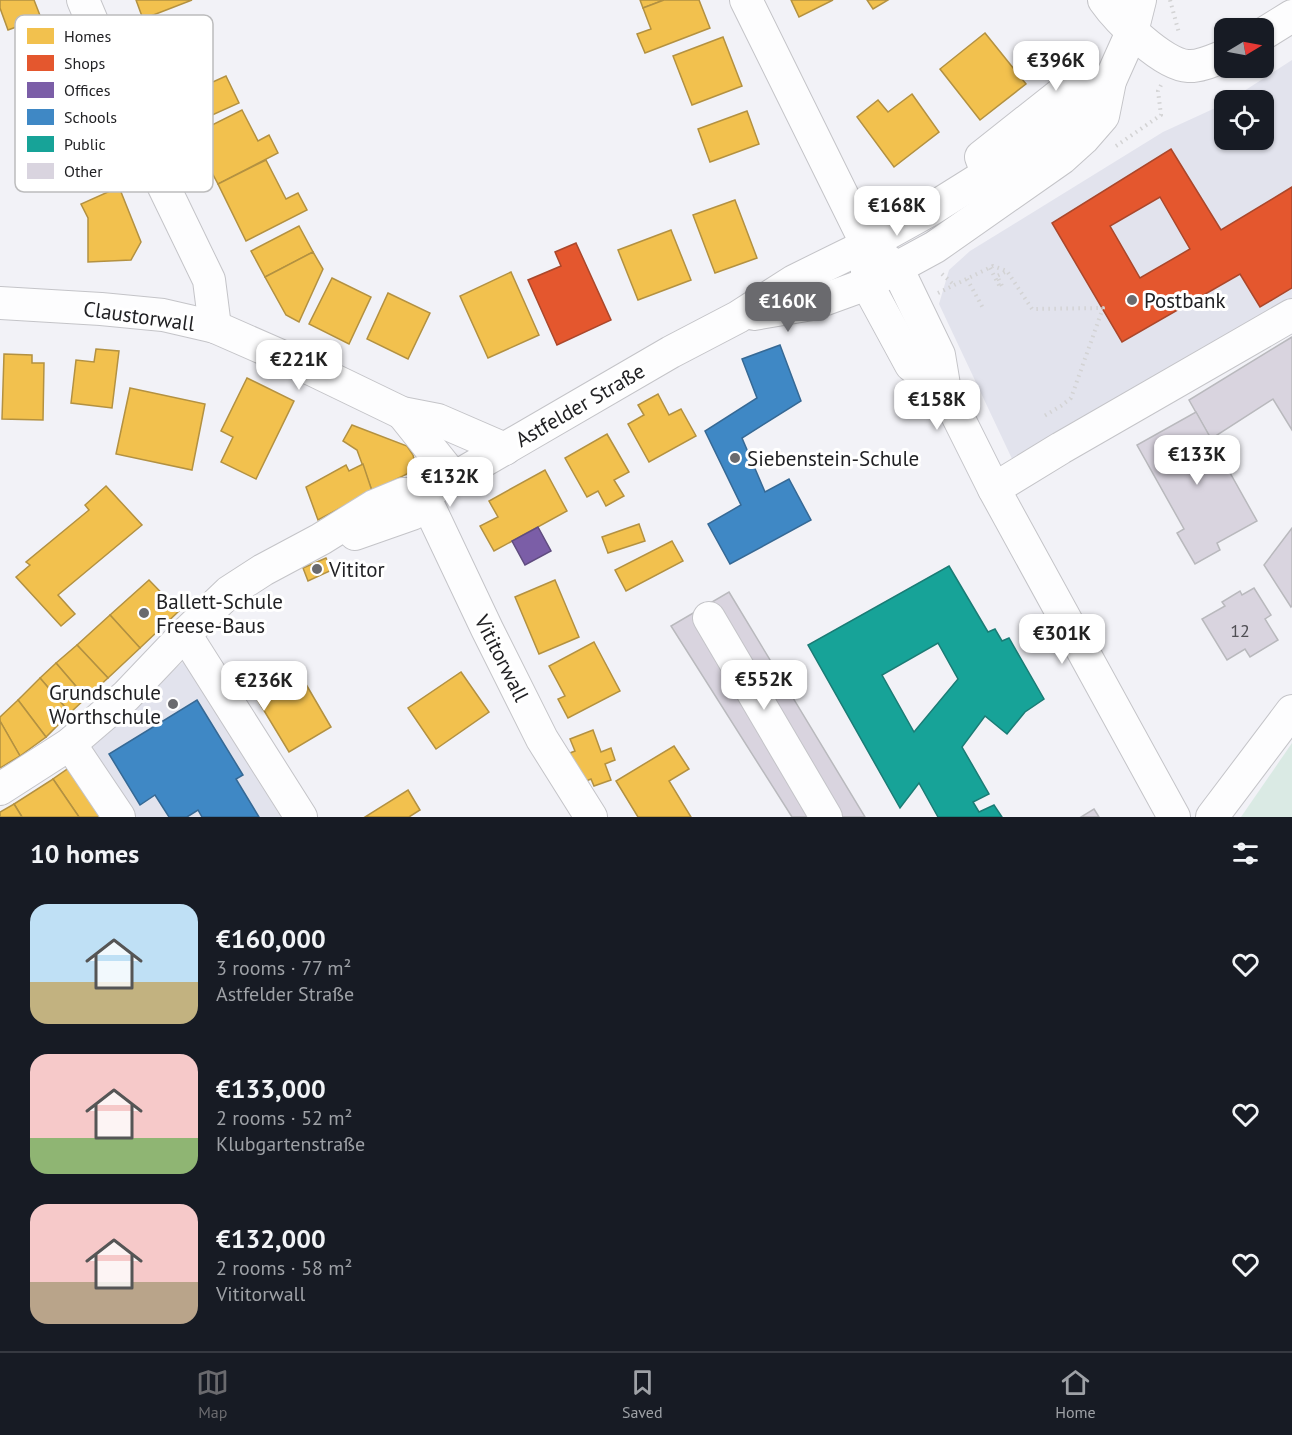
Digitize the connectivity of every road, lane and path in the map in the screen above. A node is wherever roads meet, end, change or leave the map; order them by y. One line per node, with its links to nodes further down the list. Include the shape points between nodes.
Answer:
1 (82, 0): 5 (street)
2 (746, 0): 12 (street)
3 (1104, 0): 8 (street)
4 (1140, 0): 8 (street, Astfelder Straße)
5 (88, 15)
6 (1292, 16): 7 (street)
7 (1274, 27)
8 (1132, 32): 9 (street, via 1170,61 1189,67); 10 (street, Astfelder Straße)
9 (1214, 59)
10 (1113, 73): 12 (street, Astfelder Straße, via 1078,80 984,166); 13 (street, Astfelder Straße, via 1103,116 1062,158 935,247)
11 (166, 192): 25 (street, via 209,280)
12 (867, 245): 13 (street); 18 (street); 24 (street, Astfelder Straße, via 795,281)
13 (897, 268): 18 (street, Astfelder Straße); 26 (street, via 939,355)
14 (990, 268): 15 (path); 15 (path, via 1000,287 997,276); 17 (path)
15 (1007, 271): 28 (path, via 1032,309 1103,308 1071,398)
16 (939, 272): 19 (path)
17 (967, 279): 19 (path); 22 (path)
18 (867, 284): 24 (street, Astfelder Straße, via 812,304); 26 (street, via 911,365)
19 (954, 285): 20 (path)
20 (935, 295)
21 (0, 303): 25 (street, Claustorwall, via 163,315)
22 (984, 310)
23 (1292, 315): 31 (street)
24 (738, 317): 29 (street, Astfelder Straße)
25 (215, 327): 27 (street, Claustorwall)
26 (945, 391): 31 (street)
27 (402, 413): 29 (street, Claustorwall, via 438,420); 30 (street, Claustorwall)
28 (1044, 416)
29 (505, 449): 30 (street, Astfelder Straße)
30 (454, 478): 32 (street, Astfelder Straße)
31 (994, 489): 42 (street)
32 (423, 494): 34 (street, via 412,514 402,519 344,537 321,539 263,570 229,592); 40 (street, Vititorwall, via 542,739)
33 (709, 618): 41 (street)
34 (186, 634): 36 (street, via 126,696); 39 (street)
35 (1292, 711): 43 (street)
36 (70, 744): 37 (street); 38 (street)
37 (0, 789)
38 (119, 817)
39 (301, 817)
40 (591, 817)
41 (826, 817)
42 (1174, 817)
43 (1212, 817)

